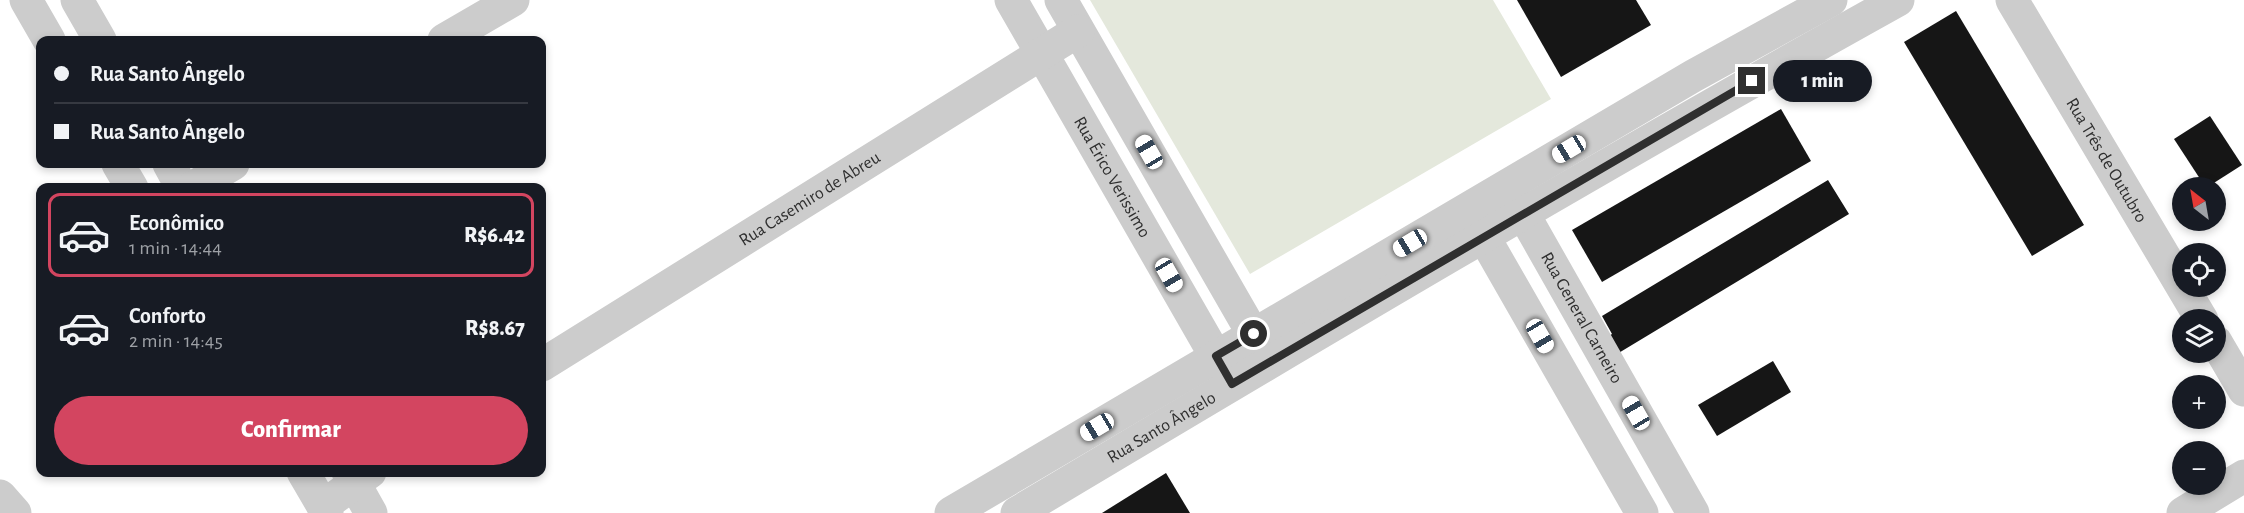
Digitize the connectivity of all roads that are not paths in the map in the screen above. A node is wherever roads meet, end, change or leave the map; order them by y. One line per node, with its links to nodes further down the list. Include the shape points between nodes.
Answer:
1 (26, 0): 10 (street)
2 (77, 0): 11 (street)
3 (513, 0): 12 (street)
4 (1011, 0): 13 (street, Rua Érico Verissimo)
5 (1061, 0): 9 (street)
6 (1831, 0): 14 (street)
7 (1898, 0): 15 (street, Rua Santo Ângelo)
8 (2012, 0): 26 (street, Rua Três de Outubro)
9 (1078, 30): 13 (street, Rua Casemiro de Abreu); 27 (street)
10 (47, 36)
11 (98, 36)
12 (451, 36)
13 (1041, 53): 28 (street, Rua Érico Verissimo); 30 (street, Rua Casemiro de Abreu)
14 (1693, 76): 15 (street); 22 (street)
15 (1710, 104): 24 (street, Rua Santo Ângelo)
16 (120, 168): 19 (street)
17 (171, 168): 20 (street)
18 (226, 168): 21 (street)
19 (129, 183)
20 (179, 183)
21 (201, 183)
22 (1507, 185): 23 (street); 24 (street, Rua General Carneiro)
23 (1468, 208): 25 (street); 27 (street)
24 (1523, 214): 25 (street, Rua Santo Ângelo); 43 (street, Rua General Carneiro)
25 (1483, 237): 27 (street, Rua Santo Ângelo); 42 (street)
26 (2195, 309)
27 (1262, 348): 28 (street, Rua Santo Ângelo); 31 (street, Rua Santo Ângelo)
28 (1216, 356): 31 (street, Rua Érico Verissimo); 37 (street, Rua Santo Ângelo)
29 (2226, 359): 32 (street)
30 (546, 362)
31 (1232, 384): 41 (street, Rua Santo Ângelo)
32 (2244, 390)
33 (2244, 476): 44 (street)
34 (306, 477): 38 (street)
35 (356, 477): 38 (street)
36 (357, 477): 39 (street)
37 (998, 486): 40 (street, Rua Santo Ângelo); 41 (street)
38 (325, 509)
39 (371, 513)
40 (951, 513)
41 (1016, 513)
42 (1642, 513)
43 (1693, 513)
44 (2183, 513)

